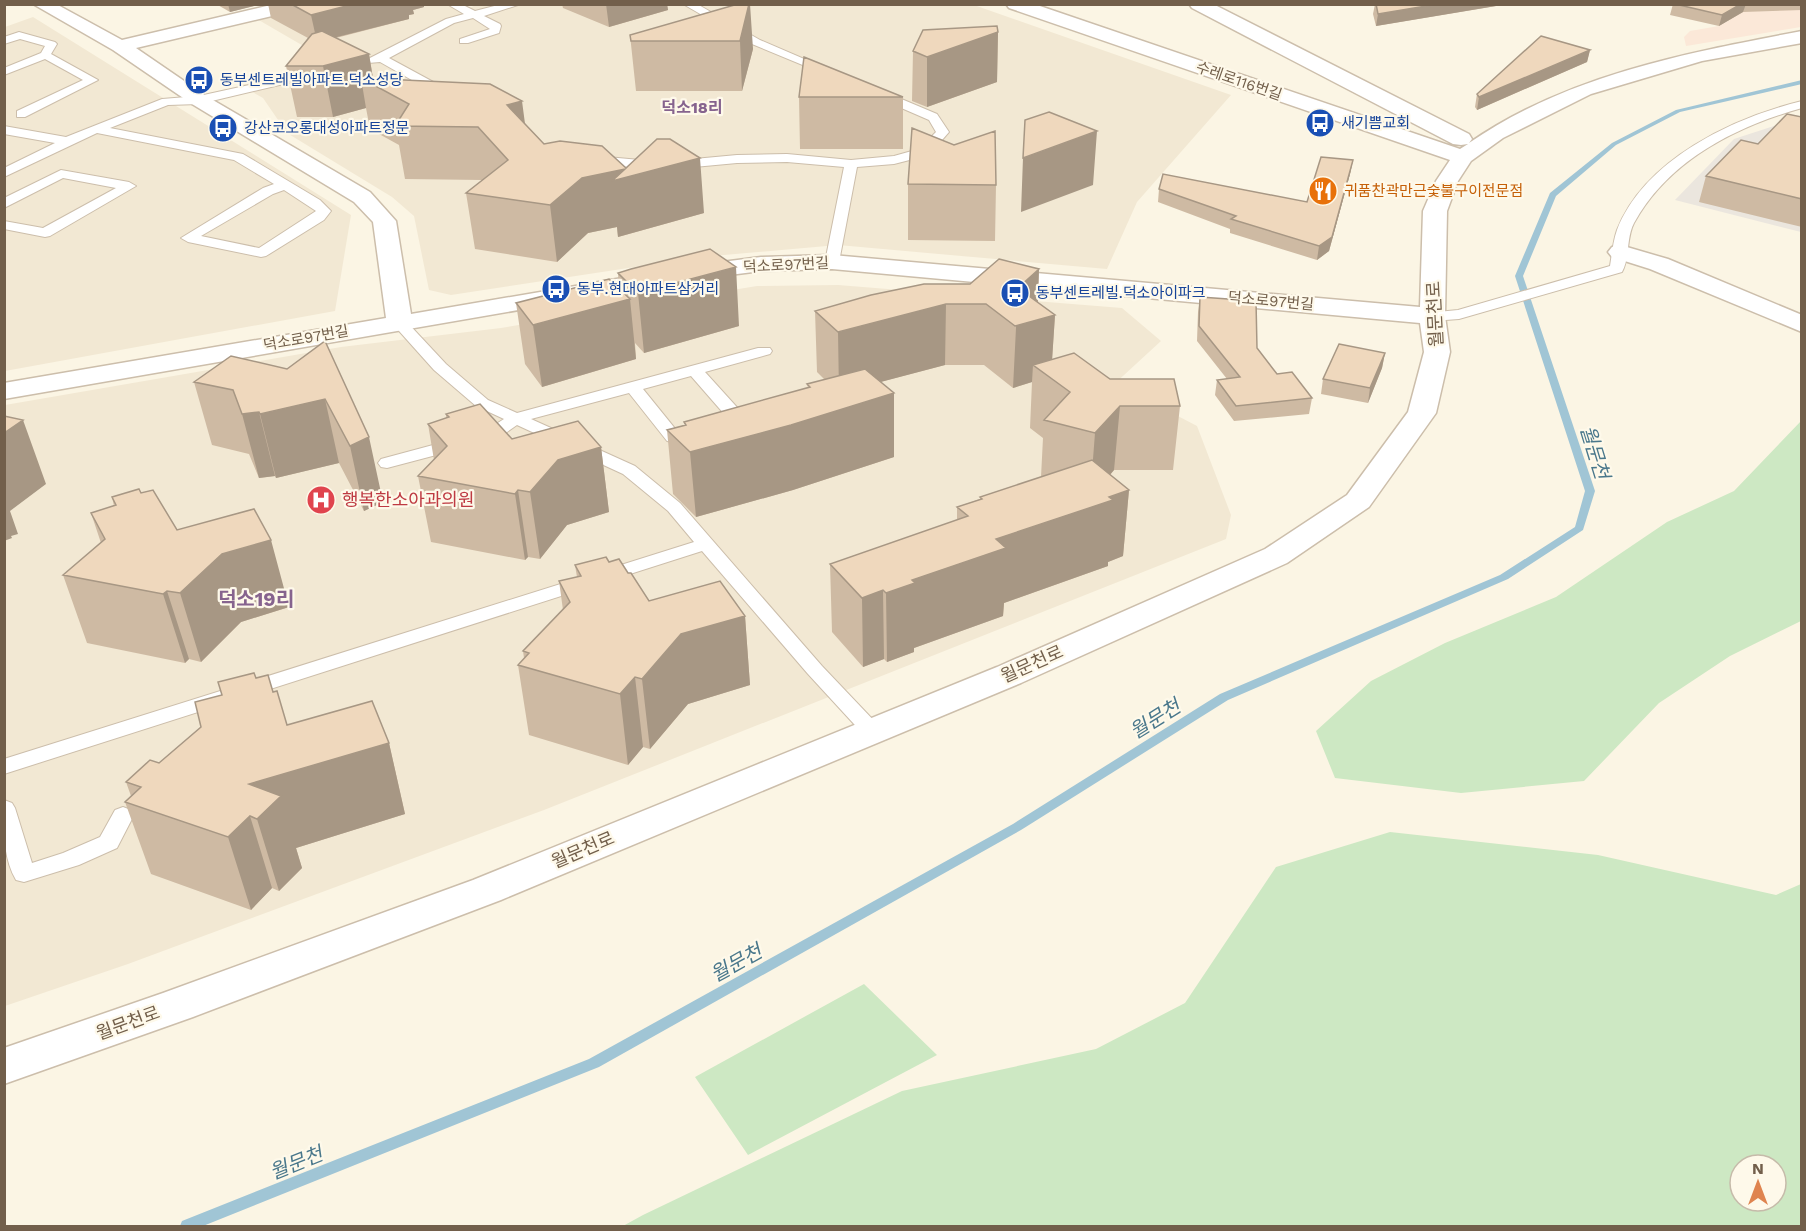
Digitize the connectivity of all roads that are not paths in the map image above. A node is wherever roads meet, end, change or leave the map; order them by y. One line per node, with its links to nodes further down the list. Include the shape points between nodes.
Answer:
1 (42, 4): 12 (street)
2 (300, 4): 12 (street)
3 (452, 4): 8 (lane)
4 (516, 4): 8 (lane)
5 (688, 4): 18 (lane, via 756,42)
6 (1015, 4): 29 (street, 수레로116번길)
7 (1198, 4): 29 (street)
8 (474, 15): 11 (lane, via 496,26 495,31); 14 (lane, via 440,26)
9 (1802, 38): 29 (street, 월문천로, via 1699,56 1594,87 1536,112)
10 (4, 41): 13 (lane, via 19,35 51,44)
11 (464, 41)
12 (120, 46): 21 (street)
13 (45, 55): 17 (lane); 24 (lane, via 92,80)
14 (381, 58): 15 (lane); 20 (lane)
15 (359, 64)
16 (326, 71): 21 (lane)
17 (4, 72)
18 (834, 74)
19 (863, 87): 31 (lane, via 933,117 943,132 924,152 894,160)
20 (454, 99)
21 (200, 100): 26 (lane, via 166,102); 39 (street, via 362,197 384,221)
22 (1802, 104): 36 (lane, via 1755,118 1720,134 1669,172 1627,224)
23 (4, 111): 24 (lane)
24 (21, 114): 25 (lane)
25 (4, 122)
26 (95, 129): 28 (lane); 33 (lane, via 238,157)
27 (4, 130): 28 (lane)
28 (67, 141): 32 (lane)
29 (1470, 152): 38 (street, 월문천로, via 1447,181 1435,210)
30 (586, 159): 31 (lane, via 662,166 787,158)
31 (851, 164): 37 (lane)
32 (4, 173)
33 (285, 185): 33 (lane, via 324,211 261,253 188,238)
34 (4, 204): 35 (lane, via 61,174 129,186 45,233)
35 (4, 225)
36 (1618, 261): 38 (lane); 40 (street, via 1659,264)
37 (832, 262): 38 (street, 덕소로97번길); 39 (street, 덕소로97번길, via 761,264 698,272)
38 (1446, 315): 48 (street, 월문천로, via 1422,413 1358,501 1276,556)
39 (399, 322): 44 (street, 덕소로97번길); 45 (lane, via 440,367 482,403)
40 (1802, 324)
41 (764, 351): 42 (lane)
42 (694, 370): 43 (lane); 43 (lane, via 744,417 673,437)
43 (633, 387): 45 (lane)
44 (4, 392)
45 (517, 418): 46 (lane, via 491,435); 47 (lane, via 629,470 674,507)
46 (387, 463)
47 (705, 544): 48 (lane); 49 (lane)
48 (872, 732): 52 (street, 월문천로, via 487,890)
49 (4, 767)
50 (4, 808): 51 (lane, via 24,874 109,842)
51 (123, 815)
52 (4, 1066)

